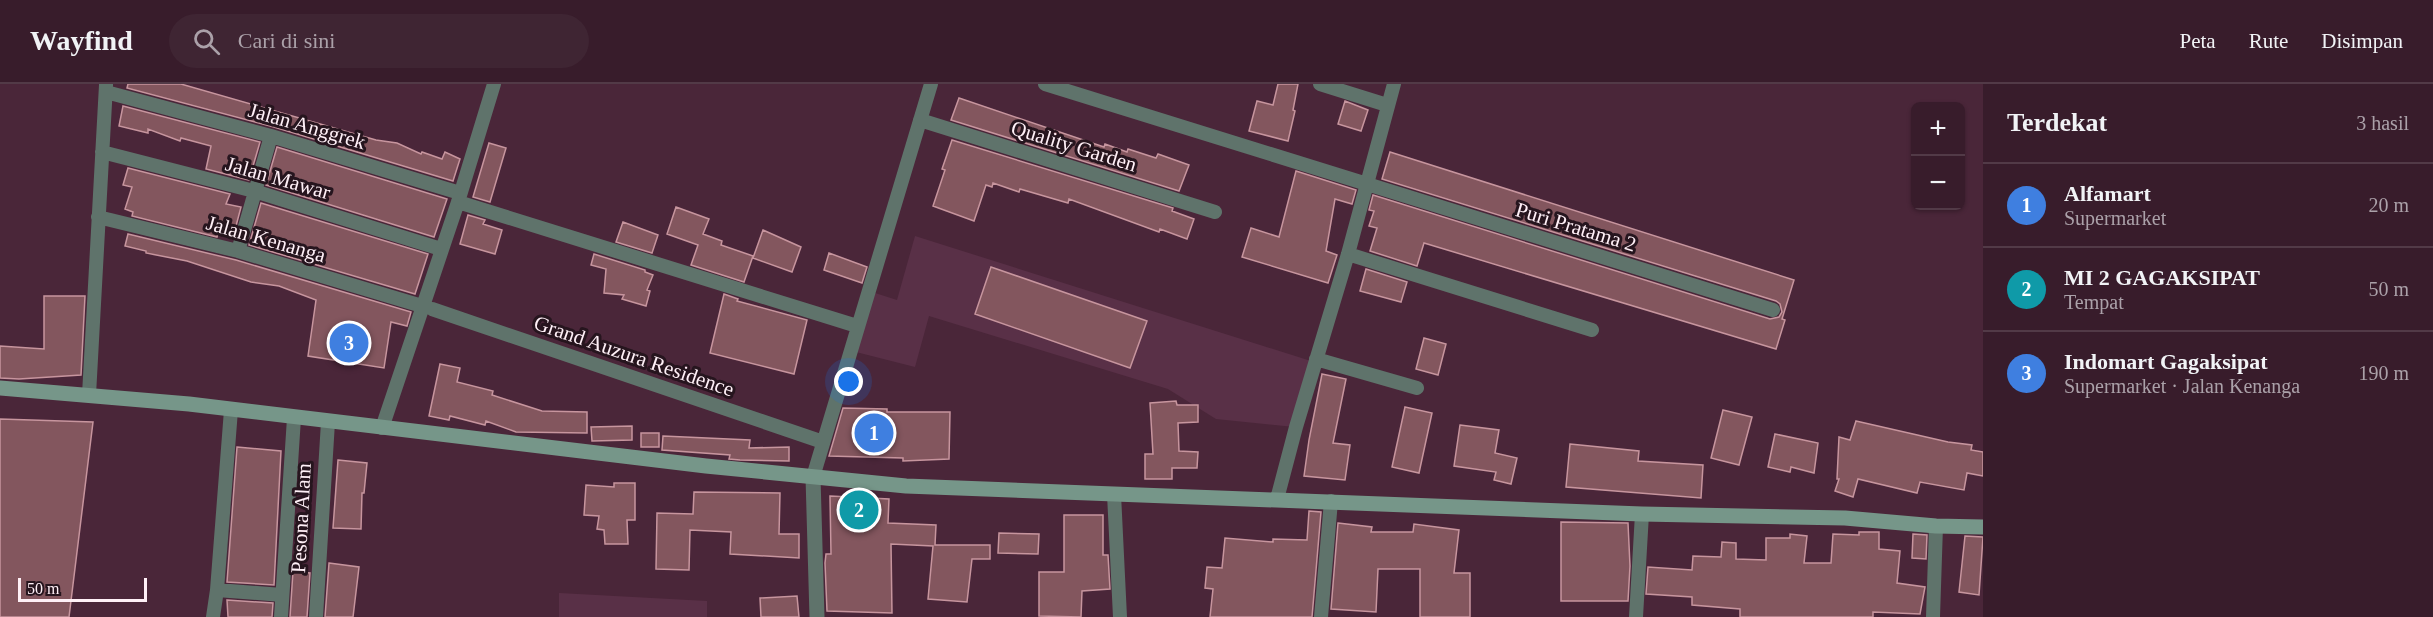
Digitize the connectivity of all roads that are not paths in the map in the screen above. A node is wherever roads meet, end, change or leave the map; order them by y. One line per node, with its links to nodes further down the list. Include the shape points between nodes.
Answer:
1 (494, 84): 13 (street)
2 (931, 84): 8 (street)
3 (1045, 84): 11 (street, Puri Pratama 2)
4 (1320, 84): 7 (street)
5 (1394, 84): 7 (street)
6 (106, 88): 9 (street, Jalan Anggrek); 10 (street)
7 (1387, 105): 11 (street)
8 (920, 120): 14 (street, Quality Garden); 21 (street)
9 (272, 136): 12 (street); 13 (street, Jalan Anggrek)
10 (102, 152): 12 (street, Jalan Mawar); 15 (street)
11 (1366, 183): 18 (street); 20 (street, Puri Pratama 2)
12 (254, 191): 16 (street, Jalan Mawar); 17 (street)
13 (459, 197): 16 (street); 21 (street, Jalan Anggrek)
14 (1215, 212)
15 (98, 217): 17 (street, Jalan Kenanga); 26 (street)
16 (441, 249): 19 (street)
17 (238, 251): 19 (street, Jalan Kenanga)
18 (1348, 254): 22 (street); 23 (street)
19 (427, 307): 30 (street); 31 (street, Grand Auzura Residence)
20 (1773, 310)
21 (857, 326): 31 (street)
22 (1592, 330)
23 (1316, 359): 25 (street); 34 (street)
24 (0, 388): 26 (main road)
25 (1417, 388)
26 (89, 395): 27 (main road)
27 (231, 410): 28 (main road); 39 (street)
28 (294, 418): 29 (main road); 40 (street)
29 (328, 422): 30 (main road); 43 (street, Pesona Alam)
30 (382, 428): 32 (main road)
31 (823, 442): 32 (street)
32 (813, 477): 33 (main road, via 906,486); 44 (street)
33 (1114, 494): 34 (main road); 45 (street)
34 (1277, 499): 35 (main road)
35 (1331, 501): 36 (main road); 46 (street)
36 (1642, 514): 37 (main road, via 1845,518); 47 (street)
37 (1936, 526): 38 (main road); 48 (street)
38 (1983, 527)
39 (217, 590): 40 (street); 41 (street)
40 (282, 595): 42 (street)
41 (213, 617)
42 (281, 617)
43 (316, 617)
44 (817, 617)
45 (1120, 617)
46 (1321, 617)
47 (1636, 617)
48 (1933, 617)

